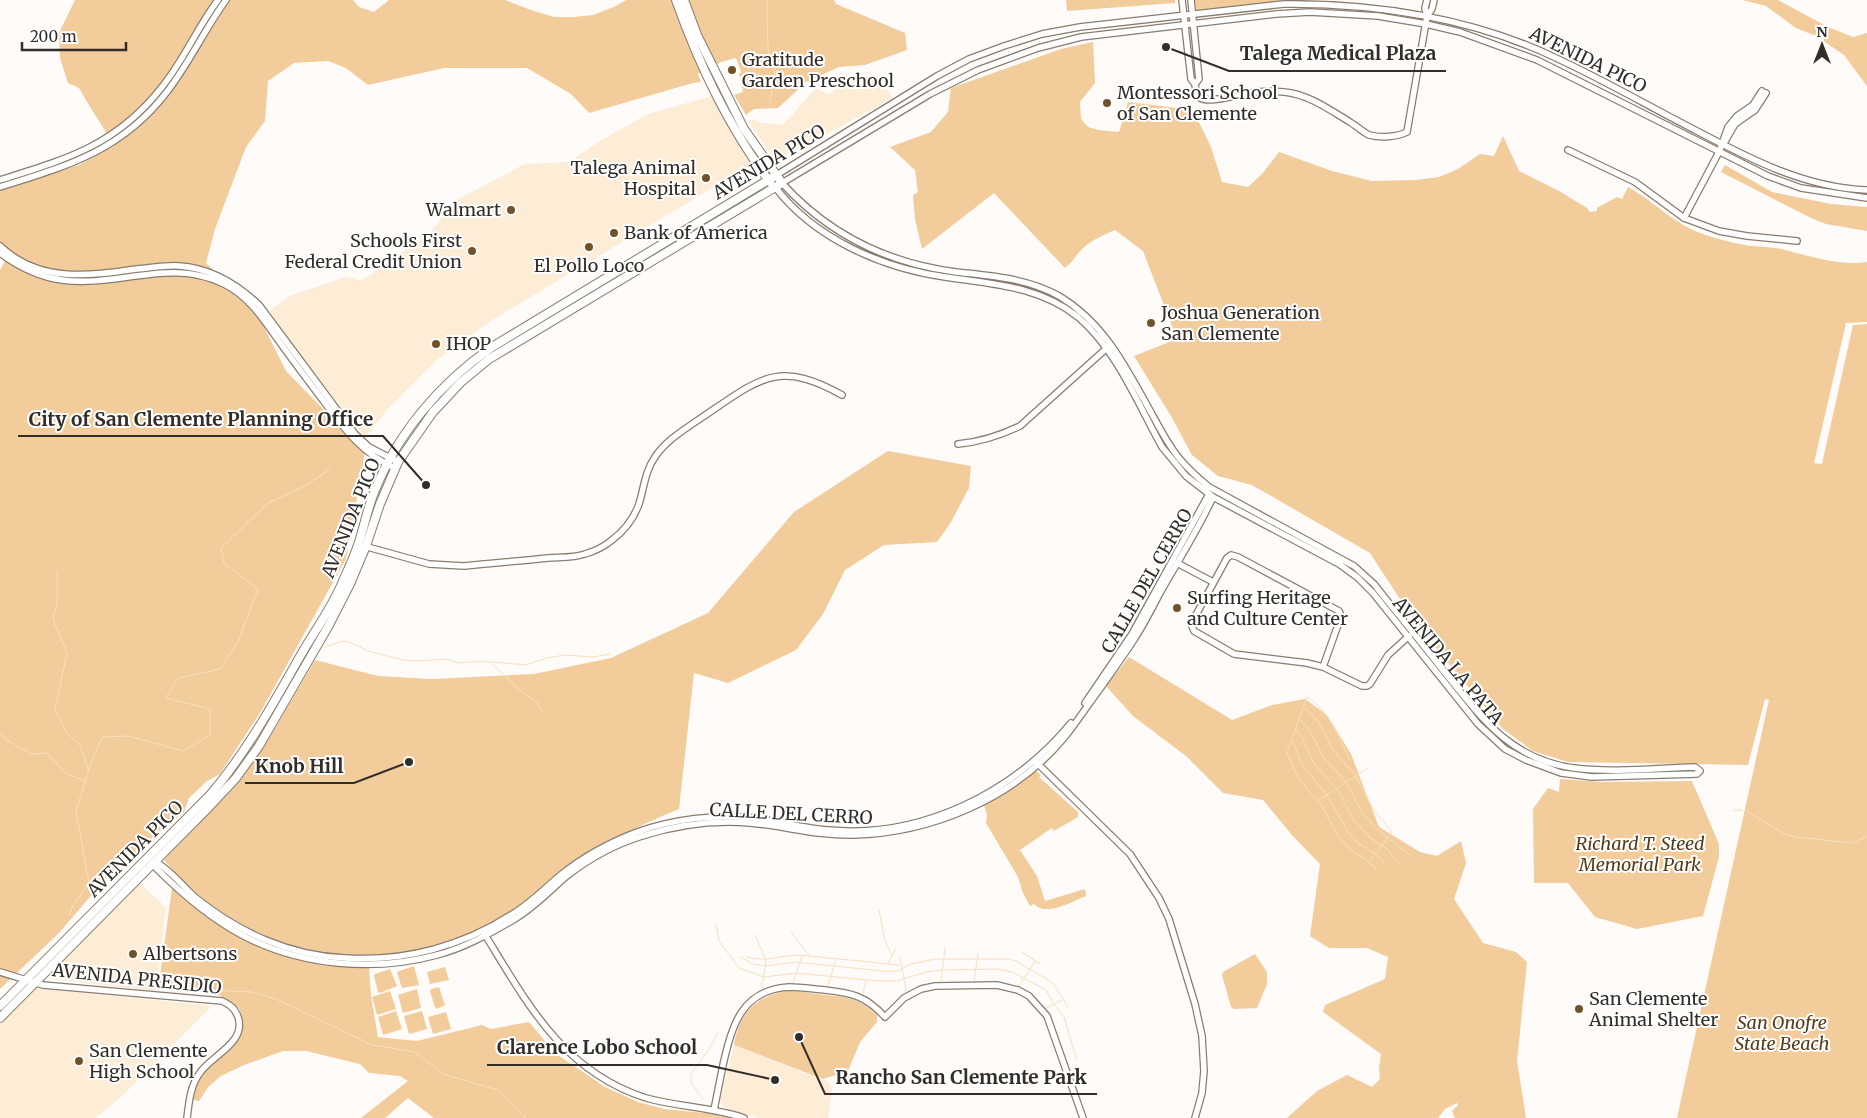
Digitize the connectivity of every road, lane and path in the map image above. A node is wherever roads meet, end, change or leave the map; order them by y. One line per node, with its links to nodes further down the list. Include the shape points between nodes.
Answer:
1 (218, 0): 23 (main road, via 163,87 124,126 57,163)
2 (226, 0): 25 (main road, via 166,93 128,132 85,158)
3 (676, 0): 16 (highway, AVENIDA LA PATA)
4 (684, 0): 18 (highway, AVENIDA LA PATA)
5 (1182, 0): 10 (main road)
6 (1191, 0): 9 (main road)
7 (1427, 0): 11 (main road)
8 (1434, 0): 11 (main road)
9 (1193, 15): 10 (main road, AVENIDA PICO); 11 (main road, AVENIDA PICO, via 1284,4 1313,4 1392,9); 12 (main road)
10 (1184, 16): 13 (main road); 22 (main road, AVENIDA PICO, via 1042,34 969,59)
11 (1427, 16): 14 (main road); 19 (main road, AVENIDA PICO, via 1514,40 1555,57)
12 (1193, 23): 13 (main road, AVENIDA PICO); 14 (main road, AVENIDA PICO, via 1310,12 1378,16); 15 (main road, via 1199,79)
13 (1185, 24): 15 (main road, via 1191,80); 24 (main road, AVENIDA PICO, via 1081,37 1038,48 978,70 930,94)
14 (1426, 24): 15 (main road, via 1407,132 1401,135 1369,135 1321,105 1291,93 1255,92 1204,99 1197,95); 21 (main road, AVENIDA PICO, via 1460,32 1537,60)
15 (1195, 84)
16 (713, 86): 18 (highway, via 718,86 722,94); 22 (highway, AVENIDA LA PATA, via 744,142)
17 (1764, 92): 19 (main road, via 1760,104 1734,122)
18 (726, 94): 22 (highway, AVENIDA LA PATA)
19 (1722, 145): 21 (main road); 26 (main road, AVENIDA PICO, via 1788,174)
20 (1568, 150): 28 (main road, via 1635,182)
21 (1719, 152): 27 (main road, AVENIDA PICO, via 1801,188); 28 (main road)
22 (772, 178): 24 (highway, AVENIDA LA PATA); 35 (highway, AVENIDA PICO, via 475,359 422,411)
23 (0, 180)
24 (778, 185): 32 (main road, AVENIDA LA PATA, via 797,212 844,245 914,272 1014,286 1039,294 1076,316); 36 (highway, AVENIDA PICO, via 489,359 433,412)
25 (0, 186)
26 (1867, 190)
27 (1867, 198)
28 (1684, 218): 29 (main road, via 1719,231)
29 (1797, 241)
30 (0, 246): 35 (main road, via 36,268 58,274 92,275 179,266 207,271 230,281 259,305 355,434)
31 (0, 254): 35 (main road, via 26,269 63,280 166,272 195,273 227,286 259,313 344,429 371,454)
32 (1109, 346): 34 (main road, via 1020,426 979,442); 37 (main road, AVENIDA LA PATA, via 1179,458); 38 (main road, AVENIDA LA PATA, via 1162,447 1186,476)
33 (842, 395): 39 (main road, via 807,378 793,376 753,383 662,448 646,476 639,505 628,525 612,540 585,554 446,566)
34 (958, 444)
35 (388, 462): 36 (main road); 39 (highway, AVENIDA PICO, via 373,497)
36 (397, 465): 39 (highway, AVENIDA PICO)
37 (1209, 487): 38 (main road); 42 (main road, AVENIDA LA PATA, via 1354,566 1374,584)
38 (1211, 496): 40 (main road, CALLE DEL CERRO); 43 (main road, AVENIDA LA PATA, via 1339,564 1373,593); 45 (main road, CALLE DEL CERRO, via 1132,634 1079,712)
39 (362, 545): 46 (highway, AVENIDA PICO, via 250,743 210,795)
40 (1177, 563): 41 (main road); 45 (main road, CALLE DEL CERRO, via 1136,637 1062,740)
41 (1213, 582): 44 (main road, via 1191,622 1194,631 1238,655); 44 (main road, via 1231,555 1339,611 1341,616)
42 (1413, 633): 43 (main road); 43 (main road, AVENIDA LA PATA, via 1484,720 1503,739 1526,753 1572,768 1695,767 1699,768 1699,773 1592,776 1561,773 1526,760 1506,749 1478,724)
43 (1408, 637): 44 (main road, via 1388,655 1367,686)
44 (1323, 667)
45 (1036, 762): 49 (main road, CALLE DEL CERRO, via 991,792 942,814 902,826 849,833 708,822 658,831 615,847 583,865 531,908); 59 (main road, via 1130,854 1169,919 1202,1036 1204,1071)
46 (152, 858): 47 (highway, AVENIDA PICO); 48 (highway, AVENIDA PICO); 49 (main road, CALLE DEL CERRO, via 156,868 188,899 224,924 258,943 297,956 344,963 411,961 439,955)
47 (92, 914): 48 (highway); 51 (highway, AVENIDA PICO)
48 (96, 923): 52 (highway, AVENIDA PICO)
49 (484, 934): 55 (main road, via 549,1032 570,1055 612,1084 630,1092 663,1102)
50 (0, 972): 51 (main road, AVENIDA PRESIDIO)
51 (26, 981): 52 (main road, AVENIDA PRESIDIO); 53 (highway, AVENIDA PICO)
52 (35, 983): 54 (highway, AVENIDA PICO); 56 (main road, AVENIDA PRESIDIO, via 222,1001 231,1005 239,1020 239,1029 231,1044 197,1076)
53 (0, 1006)
54 (0, 1018)
55 (714, 1110): 57 (main road); 58 (main road, via 732,1028 747,1005 763,994 781,988 847,993 863,998 885,1018 904,998 934,986 997,985 1029,996 1047,1016)
56 (186, 1118)
57 (744, 1118)
58 (1083, 1118)
59 (1195, 1118)

